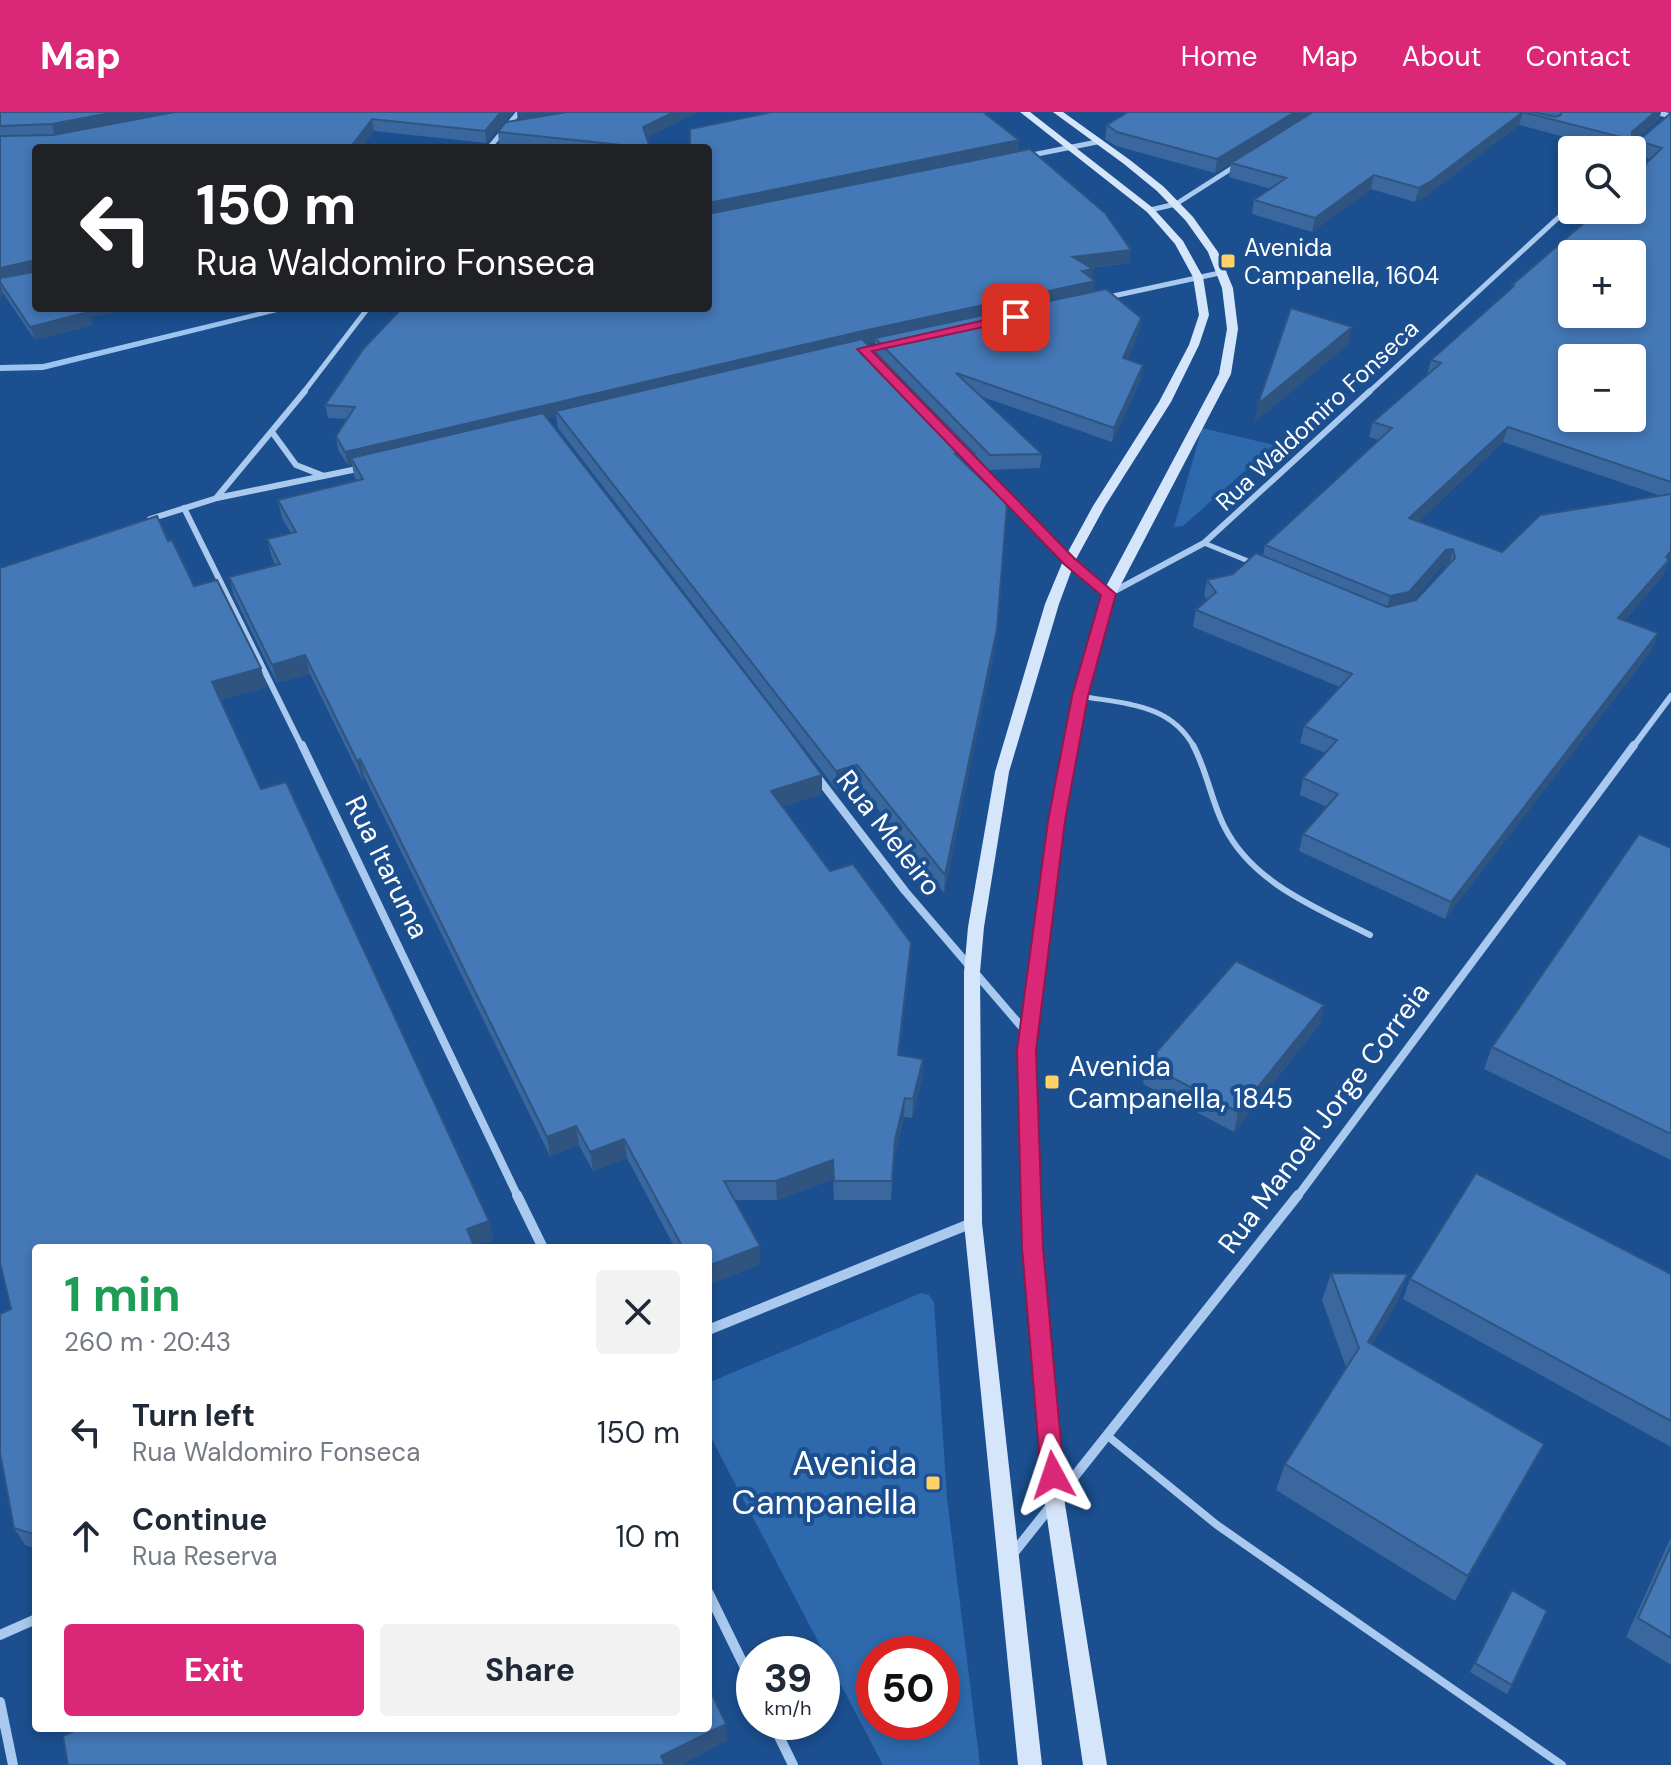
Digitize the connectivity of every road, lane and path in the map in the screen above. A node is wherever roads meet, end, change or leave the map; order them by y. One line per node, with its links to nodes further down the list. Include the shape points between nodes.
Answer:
1 (519, 112): 8 (street)
2 (1024, 112): 11 (main road)
3 (1057, 112): 9 (main road)
4 (1655, 112): 5 (street)
5 (1670, 116): 6 (street)
6 (1660, 124)
7 (521, 126): 8 (street)
8 (506, 129): 10 (street)
9 (1097, 142): 11 (street); 14 (main road)
10 (493, 144)
11 (1070, 148): 12 (street); 15 (main road)
12 (1025, 157)
13 (1242, 162): 14 (street)
14 (1176, 204): 15 (street); 17 (main road, via 1206,238)
15 (1150, 210): 18 (main road, via 1179,243)
16 (1558, 218): 28 (street, Rua Waldomiro Fonseca)
17 (1224, 271): 18 (street); 31 (main road, via 1234,318 1225,374)
18 (1198, 277): 19 (street); 29 (main road, via 1204,315 1194,345)
19 (1092, 300)
20 (365, 312): 21 (street)
21 (272, 432): 24 (street, via 296,465); 25 (street)
22 (961, 450): 29 (street)
23 (369, 466): 24 (street)
24 (324, 477): 25 (street)
25 (217, 498): 26 (street)
26 (184, 508): 27 (street); 39 (street, Rua Itaruma)
27 (141, 522)
28 (1204, 543): 30 (lane); 31 (street, Rua Waldomiro Fonseca)
29 (1069, 561): 31 (street); 36 (main road, via 1002,772)
30 (1261, 566)
31 (1109, 594): 32 (main road)
32 (1080, 696): 35 (lane, via 1165,714 1190,736 1231,839 1271,882); 37 (main road)
33 (1671, 696): 41 (street, Rua Manoel Jorge Correia, via 1320,1167)
34 (810, 767): 36 (street, Rua Meleiro)
35 (1370, 935)
36 (972, 972): 37 (street, Rua Meleiro); 38 (main road)
37 (1028, 1035): 42 (main road, via 1032,1248)
38 (973, 1223): 40 (street); 43 (main road)
39 (541, 1244)
40 (712, 1328)
41 (1109, 1437): 42 (street, Rua Manoel Jorge Correia); 54 (lane, via 1217,1525)
42 (1055, 1504): 43 (street, Rua Manoel Jorge Correia); 53 (main road)
43 (1006, 1562): 52 (main road)
44 (712, 1600): 47 (street)
45 (32, 1621): 46 (street)
46 (0, 1635)
47 (736, 1649)
48 (0, 1702): 50 (street)
49 (781, 1740): 51 (street)
50 (13, 1765)
51 (793, 1765)
52 (1030, 1765)
53 (1095, 1765)
54 (1562, 1765)

